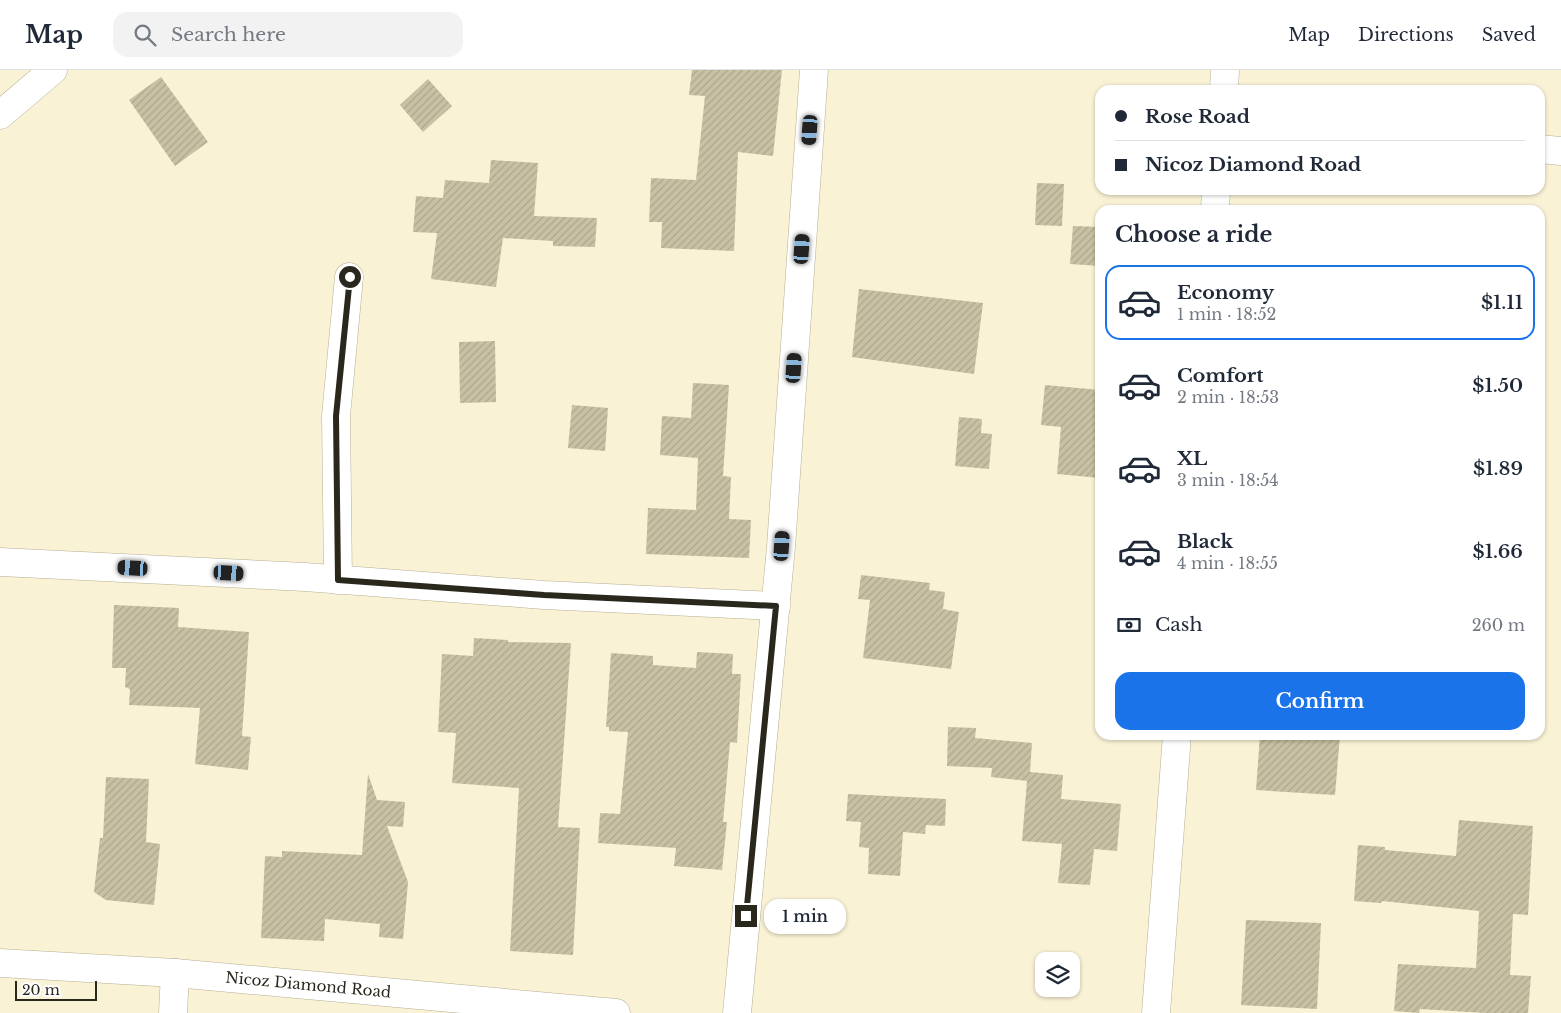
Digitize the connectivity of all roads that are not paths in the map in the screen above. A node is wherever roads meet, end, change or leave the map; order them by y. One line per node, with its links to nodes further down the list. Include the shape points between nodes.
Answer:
1 (53, 70): 5 (street)
2 (814, 70): 11 (street)
3 (1225, 70): 4 (street)
4 (1224, 85)
5 (0, 115)
6 (1545, 149): 7 (street)
7 (1561, 151)
8 (350, 277): 10 (street, via 336,416)
9 (0, 562): 10 (street)
10 (338, 580): 11 (street, via 544,595)
11 (776, 606): 17 (street)
12 (1177, 740): 18 (street)
13 (0, 964): 14 (street, Nicoz Diamond Road)
14 (175, 973): 15 (street); 16 (street, Nicoz Diamond Road)
15 (172, 1013)
16 (616, 1013)
17 (737, 1013)
18 (1156, 1013)

